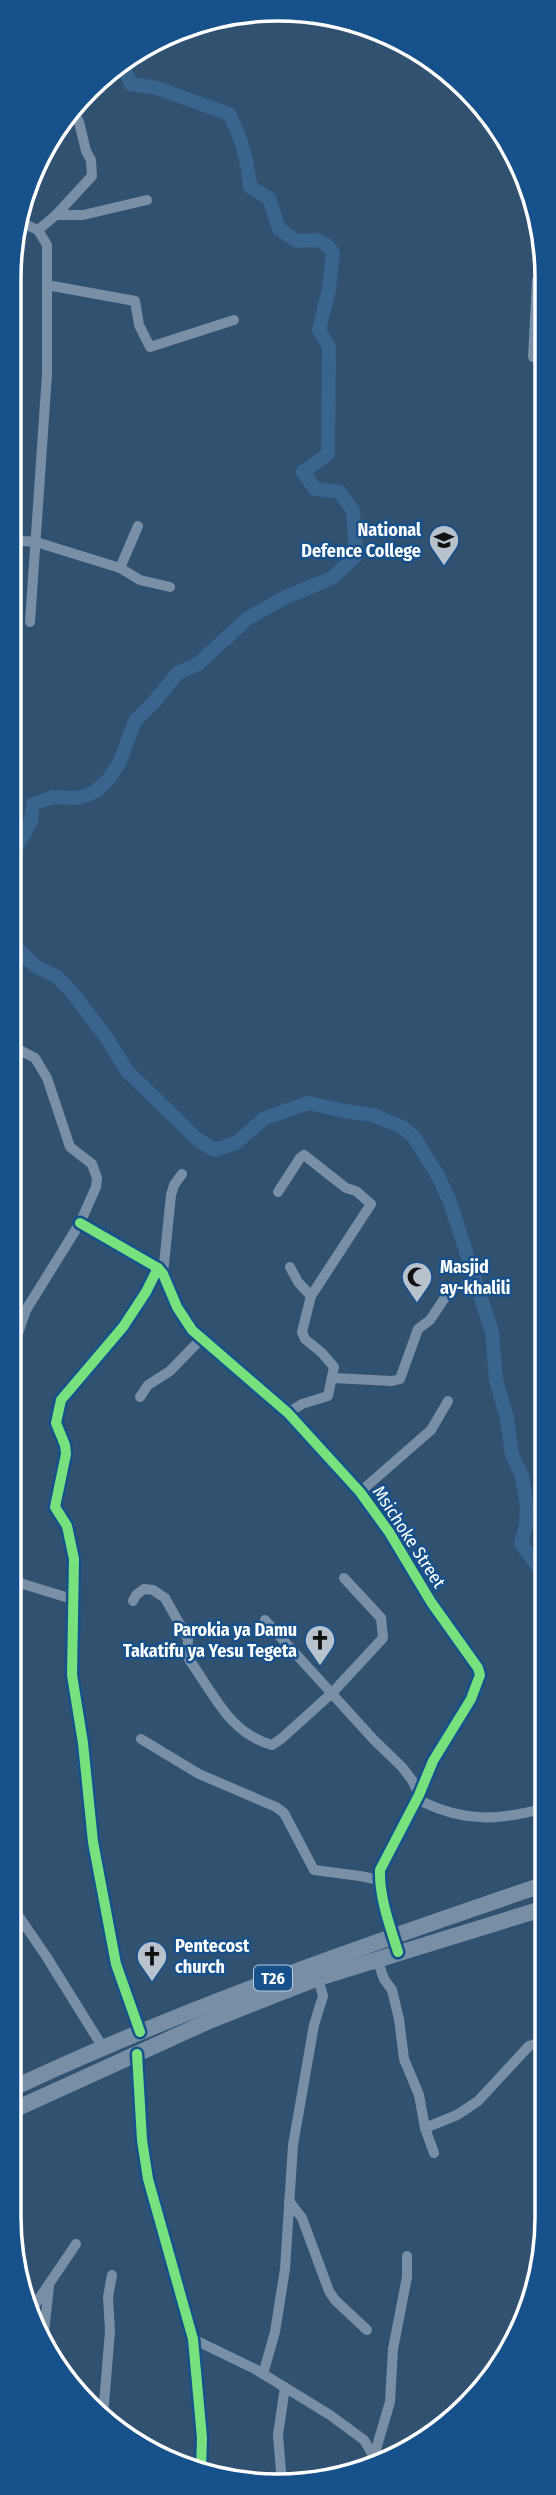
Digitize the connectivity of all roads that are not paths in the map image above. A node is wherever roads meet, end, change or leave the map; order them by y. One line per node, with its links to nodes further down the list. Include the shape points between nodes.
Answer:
1 (77, 118): 3 (street, via 92,176)
2 (147, 200): 3 (street, via 83,215)
3 (56, 215): 5 (street)
4 (27, 225): 5 (street)
5 (38, 230): 6 (street, via 47,244)
6 (47, 285): 8 (street, via 135,301 150,347); 12 (street, via 47,374)
7 (535, 319): 9 (street)
8 (234, 320)
9 (533, 357)
10 (138, 527): 13 (street)
11 (21, 541): 12 (street)
12 (36, 542): 13 (street); 15 (street)
13 (120, 568): 14 (street, via 140,580)
14 (170, 587)
15 (30, 622)
16 (21, 1051): 19 (street, via 35,1058 47,1078 70,1147 96,1170 96,1187)
17 (182, 1174): 21 (street, via 171,1195)
18 (278, 1192): 22 (street, via 304,1155 371,1205)
19 (80, 1223): 21 (street); 24 (street)
20 (290, 1267): 22 (street)
21 (161, 1271): 25 (street, Msichoke Street, via 185,1322); 33 (street, via 57,1410 56,1423 66,1454 55,1507 71,1540)
22 (311, 1296): 26 (street, via 302,1332 309,1345 330,1361)
23 (444, 1299): 26 (street, via 418,1329 400,1379)
24 (21, 1325)
25 (202, 1338): 27 (street); 29 (street, Msichoke Street)
26 (333, 1378): 29 (street, via 328,1396)
27 (140, 1396)
28 (448, 1401): 30 (street, via 431,1430)
29 (288, 1413): 30 (street, Msichoke Street)
30 (360, 1492): 38 (street, Msichoke Street, via 480,1675)
31 (344, 1578): 36 (street, via 381,1618 383,1638)
32 (21, 1584): 33 (street)
33 (72, 1599): 48 (street, via 72,1675 93,1842 116,1964)
34 (133, 1601): 36 (street, via 144,1589 165,1598 188,1639 190,1661 216,1704 258,1741 272,1745)
35 (265, 1619): 36 (street)
36 (332, 1693): 38 (street, via 401,1767)
37 (142, 1739): 40 (street, via 199,1774 284,1813 314,1870)
38 (419, 1795): 39 (street, via 430,1806 467,1816 495,1819); 40 (street, Msichoke Street, via 383,1861)
39 (535, 1811)
40 (379, 1880): 44 (street)
41 (535, 1887): 44 (highway, T26)
42 (535, 1911): 45 (highway, T26)
43 (21, 1920): 50 (street)
44 (393, 1936): 45 (street); 48 (highway, T26)
45 (398, 1952): 46 (highway, T26)
46 (377, 1959): 47 (highway, T26); 54 (street, via 392,1990 404,2059 419,2095)
47 (318, 1978): 51 (highway, T26); 56 (street, via 323,1996 292,2152)
48 (140, 2032): 50 (highway, T26)
49 (535, 2044): 54 (street, via 478,2101)
50 (102, 2046): 52 (highway, T26)
51 (137, 2054): 53 (highway, T26); 64 (street, via 148,2179)
52 (21, 2084)
53 (21, 2107)
54 (425, 2128): 55 (street)
55 (434, 2153)
56 (289, 2201): 63 (street, via 302,2218 329,2291); 65 (street, via 281,2297)
57 (76, 2244): 60 (street)
58 (407, 2256): 68 (street, via 390,2402)
59 (112, 2275): 67 (street)
60 (49, 2284): 61 (street); 62 (street)
61 (36, 2303)
62 (45, 2324)
63 (367, 2330)
64 (193, 2339): 65 (street); 70 (street)
65 (263, 2374): 66 (street)
66 (285, 2387): 69 (street, via 363,2440); 71 (street, via 278,2435)
67 (104, 2406)
68 (377, 2453)
69 (373, 2455)
70 (201, 2462)
71 (281, 2474)

